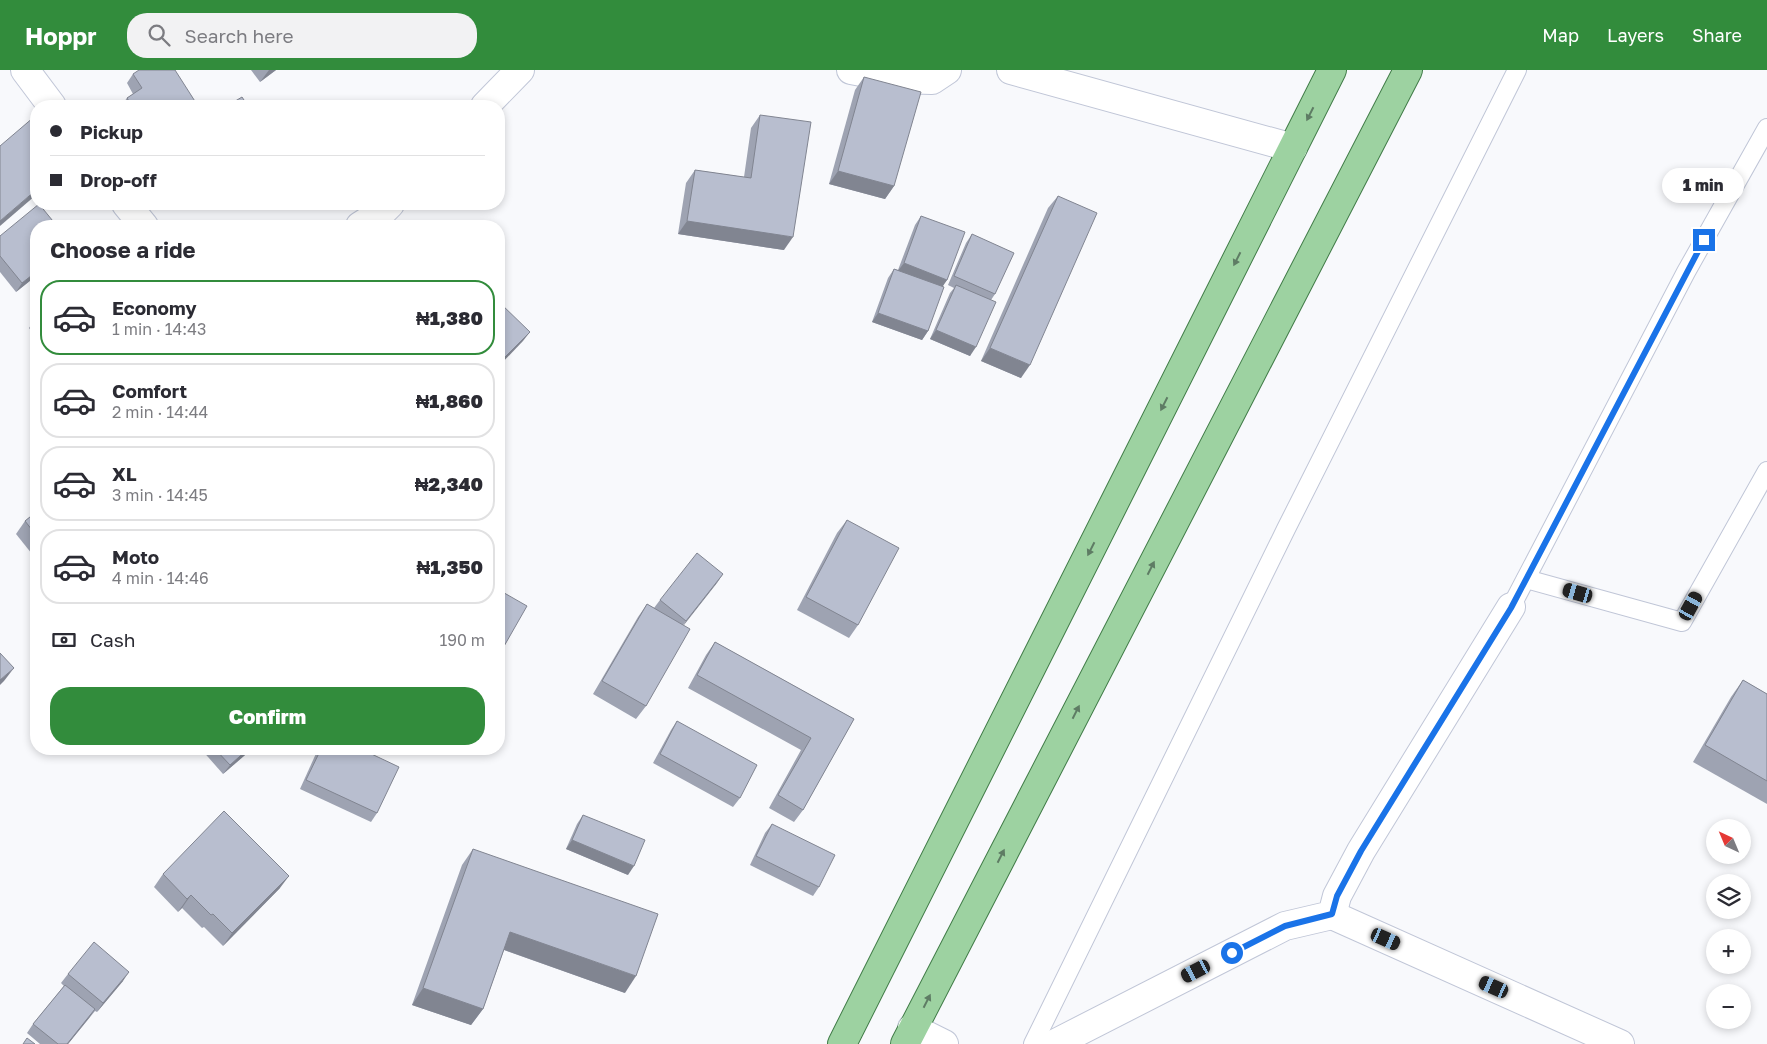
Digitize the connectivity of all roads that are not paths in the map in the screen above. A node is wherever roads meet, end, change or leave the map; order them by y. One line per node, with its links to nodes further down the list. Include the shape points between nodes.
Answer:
1 (25, 70): 9 (street)
2 (520, 70): 10 (street)
3 (851, 70): 4 (street, via 898,79 932,80)
4 (947, 70)
5 (1010, 70): 12 (street)
6 (1332, 70): 12 (main road, one-way to 12)
7 (1408, 70): 21 (main road, one-way to 7)
8 (1517, 70): 24 (lane, via 1286,529)
9 (48, 100)
10 (491, 100)
11 (1767, 128): 18 (lane, via 1686,272)
12 (1293, 148): 22 (main road, one-way to 22)
13 (131, 210): 15 (street)
14 (384, 210): 16 (street)
15 (139, 220)
16 (369, 220)
17 (1767, 471): 18 (lane, via 1682,622)
18 (1526, 579): 19 (lane)
19 (1511, 608): 20 (street, via 1361,851 1337,896)
20 (1332, 914): 25 (street, via 1285,926); 26 (street)
21 (908, 1036): 23 (street)
22 (842, 1044)
23 (944, 1044)
24 (1033, 1044)
25 (1054, 1044)
26 (1620, 1044)

